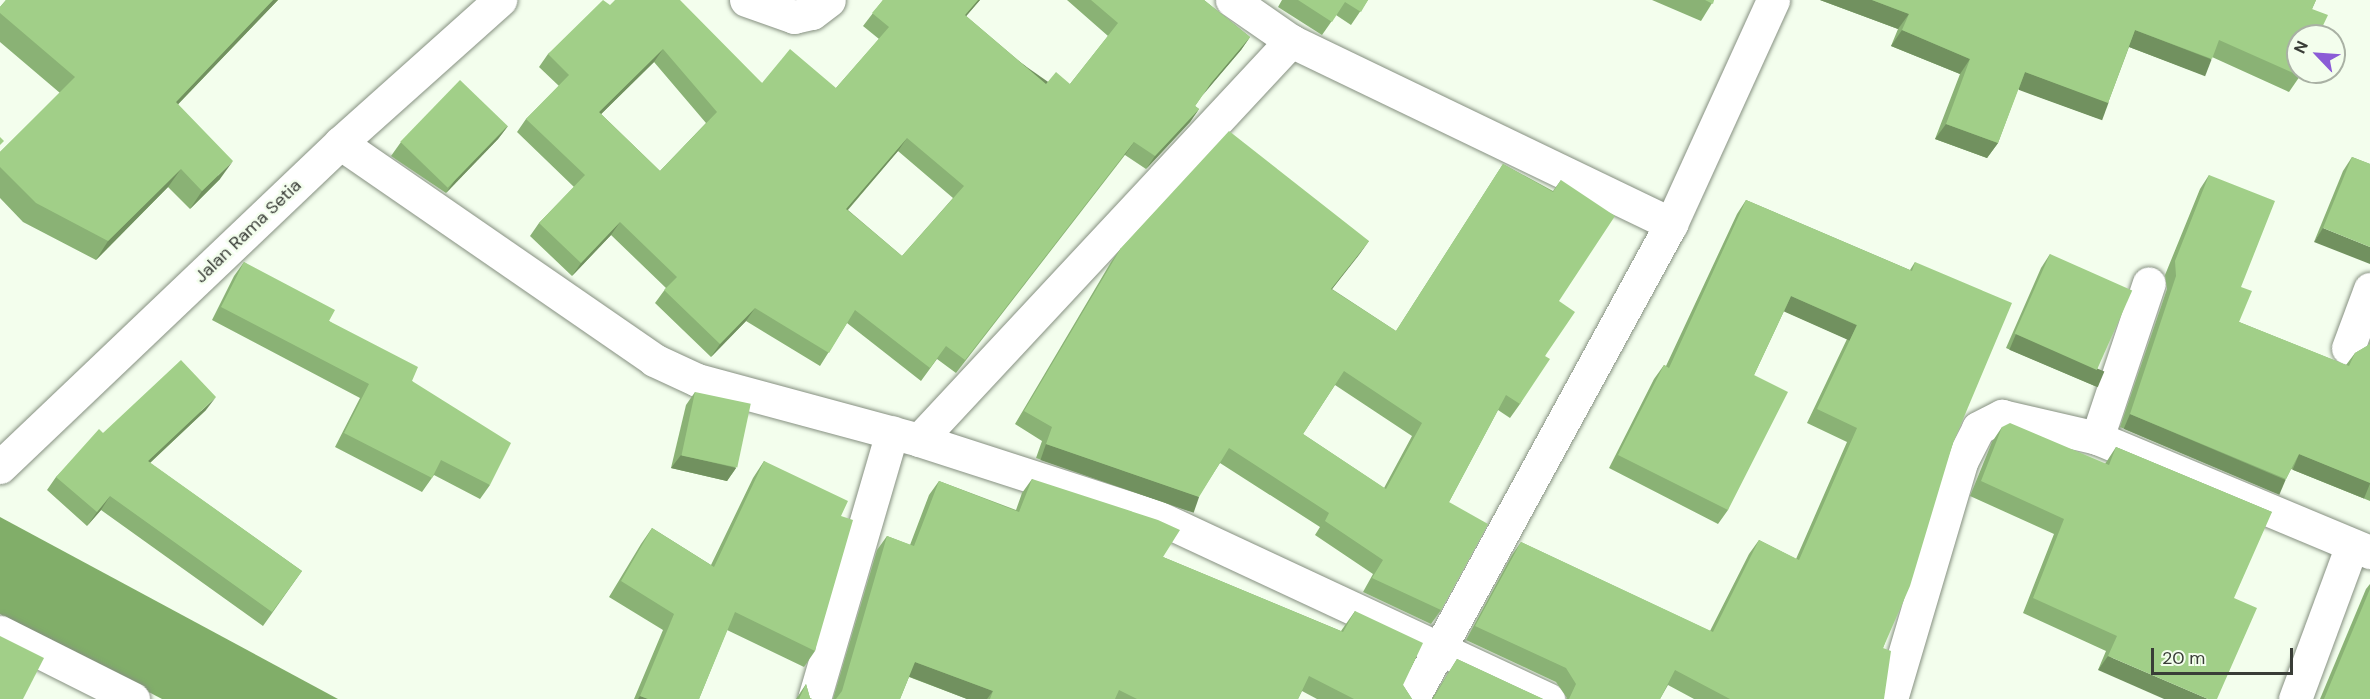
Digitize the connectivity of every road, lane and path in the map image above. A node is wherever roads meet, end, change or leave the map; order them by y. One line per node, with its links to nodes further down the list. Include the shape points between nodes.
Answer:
1 (500, 0): 7 (street, Jalan Rama Setia)
2 (746, 0): 3 (street, via 794,17 812,13)
3 (829, 0)
4 (1232, 0): 6 (street)
5 (1773, 0): 8 (street)
6 (1291, 41): 8 (street); 12 (street)
7 (340, 143): 12 (street, via 654,360 697,380); 14 (street, Jalan Rama Setia)
8 (1671, 224): 17 (street)
9 (2149, 283): 13 (street)
10 (2370, 289): 11 (street)
11 (2348, 348)
12 (905, 436): 17 (street, via 1155,516); 19 (street)
13 (2097, 438): 15 (street); 22 (street, via 2024,417 2002,416 1978,428 1961,462)
14 (0, 467)
15 (2361, 548): 23 (street)
16 (0, 632): 18 (street)
17 (1440, 650): 20 (street); 21 (street)
18 (133, 699)
19 (814, 699)
20 (1412, 699)
21 (1548, 699)
22 (1891, 699)
23 (2295, 699)

